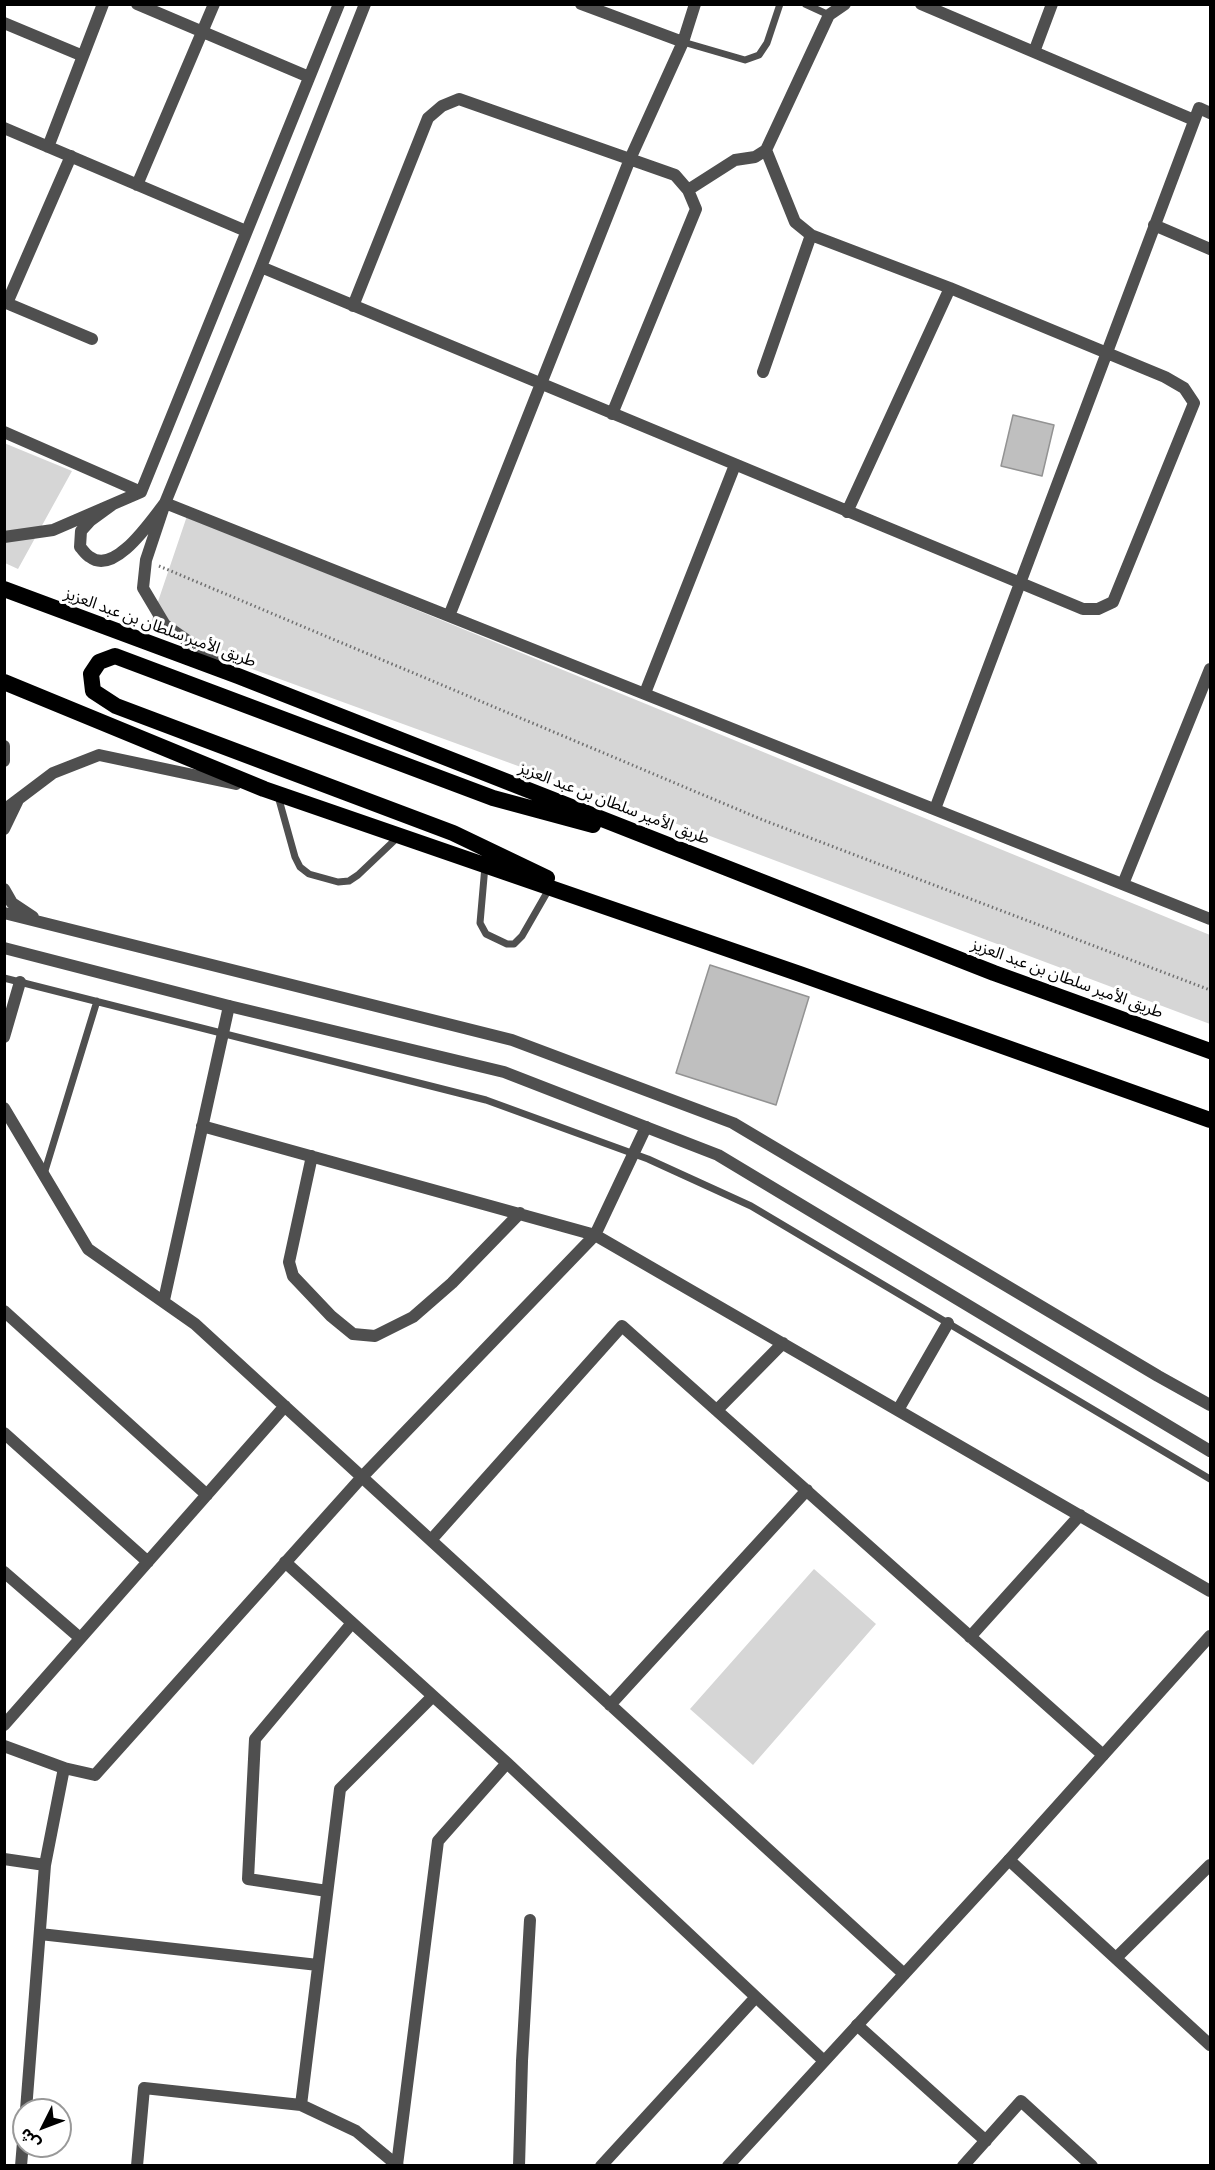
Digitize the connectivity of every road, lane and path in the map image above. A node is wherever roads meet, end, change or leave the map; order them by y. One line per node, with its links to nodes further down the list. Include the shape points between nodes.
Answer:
1 (103, 4): 18 (street)
2 (137, 4): 15 (street)
3 (214, 4): 15 (street)
4 (339, 4): 19 (street)
5 (365, 4): 33 (street)
6 (580, 4): 16 (street)
7 (695, 4): 16 (street)
8 (780, 4): 16 (lane, via 759,56 745,60)
9 (805, 4): 13 (lane)
10 (845, 4): 13 (street)
11 (921, 4): 17 (street)
12 (1052, 4): 17 (street)
13 (829, 15): 24 (street)
14 (4, 23): 18 (street)
15 (202, 32): 19 (street); 27 (street)
16 (683, 42): 26 (street)
17 (1034, 52): 21 (street)
18 (84, 56): 23 (street)
19 (309, 77): 30 (street)
20 (1210, 113): 21 (street, via 1199,108)
21 (1194, 120): 29 (street)
22 (4, 128): 23 (street)
23 (48, 147): 25 (street)
24 (766, 150): 28 (street, via 755,158 735,160); 31 (street, via 795,222)
25 (71, 156): 27 (street); 35 (street)
26 (630, 159): 28 (street, via 675,176); 36 (street, via 459,99 442,106 428,118); 40 (street)
27 (137, 185): 30 (street)
28 (688, 189): 41 (street, via 696,209)
29 (1154, 225): 32 (street); 38 (street)
30 (246, 231): 44 (street)
31 (811, 235): 34 (street); 39 (street)
32 (1210, 249)
33 (261, 267): 36 (street); 45 (street)
34 (950, 288): 38 (street); 47 (street)
35 (6, 302): 37 (street)
36 (353, 306): 40 (street)
37 (92, 339)
38 (1106, 352): 50 (street); 50 (street, via 1184,388 1194,403 1113,602 1098,609 1083,609)
39 (764, 372)
40 (542, 386): 41 (street); 52 (street)
41 (612, 414): 43 (street)
42 (4, 432): 44 (street)
43 (735, 465): 47 (street); 56 (street)
44 (141, 492): 46 (street)
45 (165, 502): 46 (street, via 124,552 105,561 91,559 80,547 81,531); 49 (street); 52 (street)
46 (112, 505): 48 (street, via 53,530)
47 (847, 512): 50 (street)
48 (4, 537)
49 (146, 560): 54 (street, via 143,588 165,625); 77 (path, via 763,820)
50 (1018, 584): 61 (street)
51 (4, 589): 54 (highway, طريق الأمير سلطان بن عبد العزيز)
52 (449, 616): 56 (street)
53 (1210, 669): 67 (street)
54 (238, 676): 65 (highway, طريق الأمير سلطان بن عبد العزيز)
55 (4, 682): 59 (highway)
56 (645, 693): 61 (street)
57 (4, 746): 58 (street)
58 (4, 761)
59 (270, 791): 60 (street, via 99,755 53,772); 64 (highway); 64 (lane, via 295,857 309,874 349,881)
60 (18, 799): 62 (street); 63 (street)
61 (935, 809): 67 (street)
62 (4, 810)
63 (4, 829)
64 (399, 836): 66 (highway)
65 (670, 845): 71 (highway, via 493,798 115,656 99,662 91,674 93,691 116,706 453,833); 82 (highway, طريق الأمير سلطان بن عبد العزيز, via 993,973)
66 (485, 866): 68 (highway); 68 (lane, via 480,923 486,934 507,944 514,944 522,936)
67 (1123, 884): 72 (street)
68 (549, 888): 71 (highway)
69 (4, 889): 73 (street, via 12,903)
70 (4, 913): 73 (street)
71 (624, 914): 84 (highway)
72 (1210, 919)
73 (39, 922): 96 (street, via 512,1040 733,1123)
74 (4, 948): 79 (street)
75 (4, 978): 76 (lane)
76 (20, 982): 78 (lane); 81 (street)
77 (1210, 990)
78 (97, 1001): 80 (lane); 89 (lane)
79 (229, 1006): 80 (street); 86 (street, via 504,1072)
80 (223, 1034): 85 (street); 87 (lane, via 486,1100)
81 (4, 1037)
82 (1210, 1051)
83 (4, 1108): 89 (street)
84 (1210, 1120)
85 (202, 1126): 88 (street); 92 (street)
86 (646, 1127): 87 (street); 101 (street, via 718,1155)
87 (634, 1154): 91 (street); 94 (lane, via 751,1206)
88 (312, 1156): 90 (street); 90 (street, via 289,1262 293,1276 352,1334 375,1336 413,1317)
89 (44, 1173): 92 (street, via 88,1249)
90 (520, 1213): 91 (street)
91 (595, 1235): 95 (street); 102 (street)
92 (164, 1300): 97 (street)
93 (4, 1311): 105 (street)
94 (948, 1323): 99 (street); 103 (lane)
95 (783, 1343): 98 (street); 99 (street)
96 (1210, 1405)
97 (285, 1406): 102 (street); 105 (street)
98 (717, 1410): 104 (street); 107 (street, via 622,1326)
99 (898, 1410): 106 (street)
100 (4, 1433): 108 (street)
101 (1210, 1450)
102 (362, 1477): 107 (street); 109 (street)
103 (1210, 1479)
104 (807, 1490): 114 (street); 117 (street)
105 (207, 1495): 108 (street)
106 (1080, 1515): 111 (street); 114 (street)
107 (431, 1540): 117 (street)
108 (148, 1562): 115 (street)
109 (285, 1562): 112 (street); 122 (street, via 95,1775)
110 (4, 1572): 115 (street)
111 (1210, 1591)
112 (352, 1623): 116 (street); 127 (street, via 255,1739 248,1879)
113 (1210, 1636): 120 (street)
114 (970, 1637): 120 (street)
115 (80, 1638): 118 (street)
116 (433, 1696): 121 (street); 127 (street, via 340,1789)
117 (610, 1705): 132 (street)
118 (4, 1725)
119 (4, 1746): 122 (street)
120 (1103, 1755): 124 (street)
121 (507, 1762): 133 (street); 140 (street, via 438,1841)
122 (64, 1768): 125 (street)
123 (4, 1859): 125 (street)
124 (1009, 1860): 130 (street); 132 (street)
125 (45, 1865): 129 (street)
126 (1210, 1865): 130 (street)
127 (327, 1891): 131 (street)
128 (530, 1920): 142 (street)
129 (40, 1934): 131 (street); 137 (street)
130 (1116, 1958): 135 (street)
131 (318, 1965): 138 (street)
132 (904, 1974): 134 (street)
133 (755, 1998): 136 (street); 143 (street)
134 (857, 2025): 136 (street); 139 (street)
135 (1210, 2045)
136 (824, 2061): 144 (street)
137 (27, 2098)
138 (301, 2105): 140 (street, via 356,2131); 141 (street, via 144,2088)
139 (986, 2141): 145 (street); 146 (street, via 1021,2101)
140 (397, 2165)
141 (137, 2166)
142 (519, 2166)
143 (601, 2166)
144 (728, 2166)
145 (963, 2166)
146 (1092, 2166)

